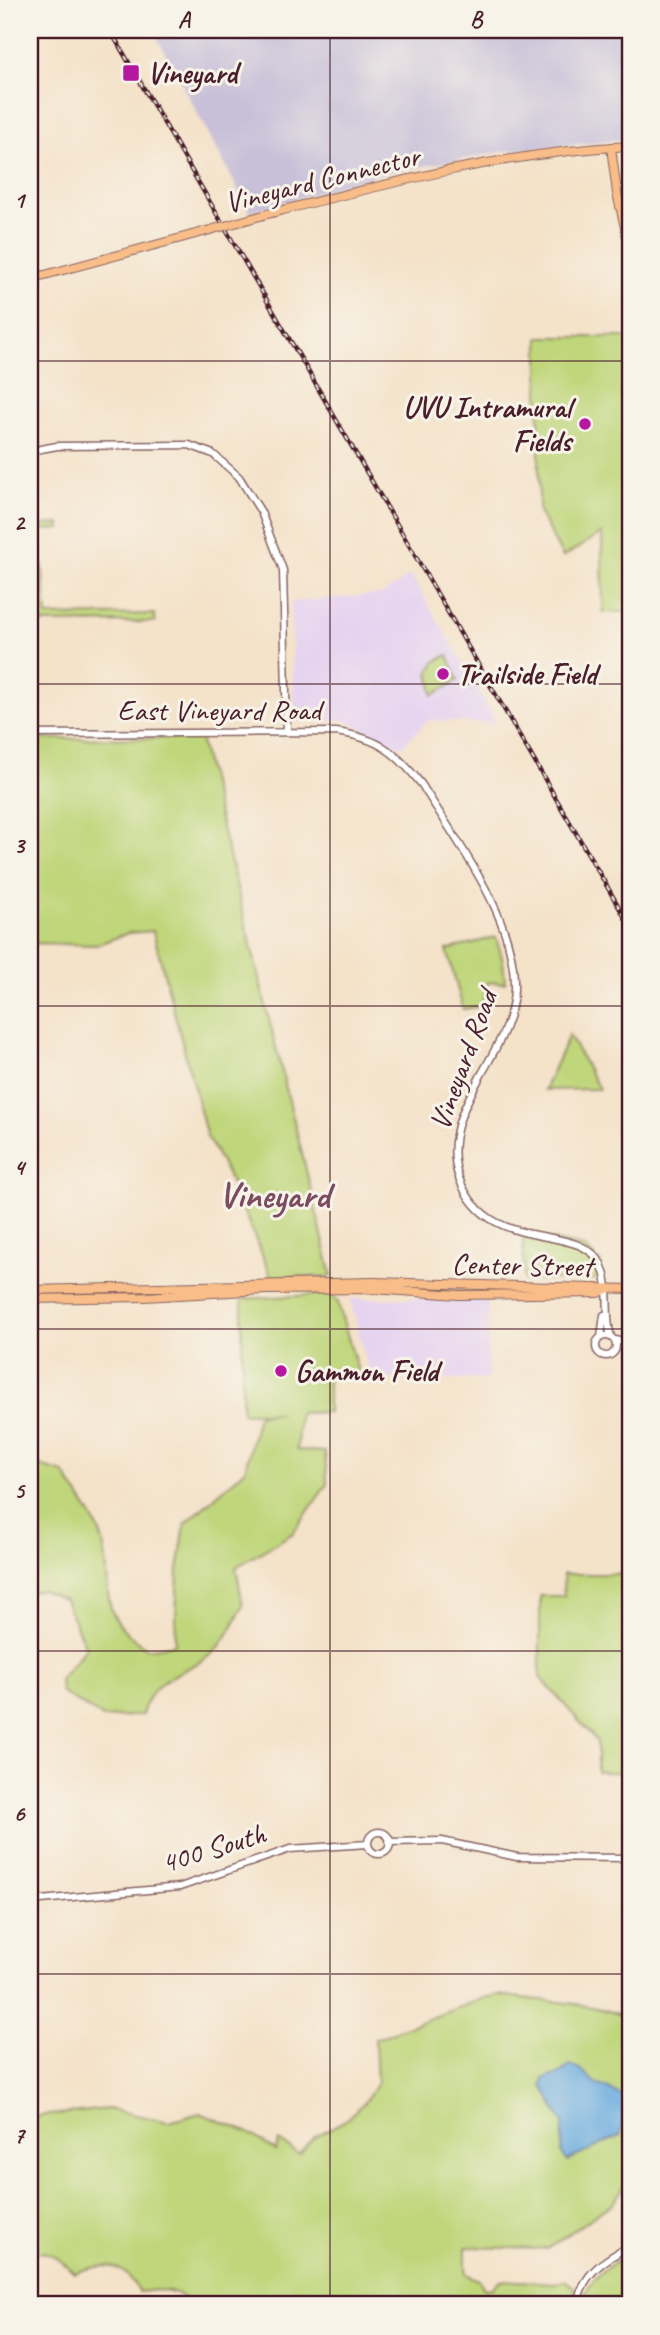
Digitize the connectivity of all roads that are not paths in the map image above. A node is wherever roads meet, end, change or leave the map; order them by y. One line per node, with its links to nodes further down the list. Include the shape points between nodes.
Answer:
1 (630, 146): 2 (main road, Vineyard Connector)
2 (611, 147): 3 (main road); 4 (main road, Vineyard Connector, bridge, via 391,182)
3 (630, 249)
4 (30, 279)
5 (30, 451): 6 (street, via 57,446 189,445 213,454 239,477 258,506 283,570)
6 (287, 732): 7 (street, East Vineyard Road); 8 (street, East Vineyard Road, via 359,735 386,746)
7 (30, 734)
8 (400, 760): 11 (street, Vineyard Road, via 422,785 494,907 507,933 512,962 514,993 509,1017 456,1133 458,1176 468,1197 502,1227 592,1252)
9 (429, 1285): 10 (main road, Center Street); 13 (main road, Center Street, via 262,1282 145,1290); 14 (main road)
10 (454, 1286): 11 (main road, Center Street); 15 (main road)
11 (606, 1289): 12 (main road, Center Street); 15 (main road, Center Street, via 599,1293); 17 (street); 18 (street)
12 (630, 1289)
13 (30, 1290)
14 (399, 1291): 15 (main road, Center Street); 16 (main road, Center Street, via 265,1290)
15 (459, 1294)
16 (30, 1299)
17 (601, 1337): 18 (street); 20 (street, via 596,1345 600,1354)
18 (612, 1338): 19 (street); 20 (street)
19 (630, 1346): 20 (street)
20 (615, 1352)
21 (389, 1842): 22 (street, via 379,1853); 22 (street, via 378,1832); 23 (street, via 442,1841 517,1857)
22 (368, 1844): 24 (street, 400 South, via 290,1849 180,1887)
23 (630, 1858)
24 (30, 1901)
25 (630, 2246): 26 (street, via 592,2271 581,2287)
26 (577, 2305)

